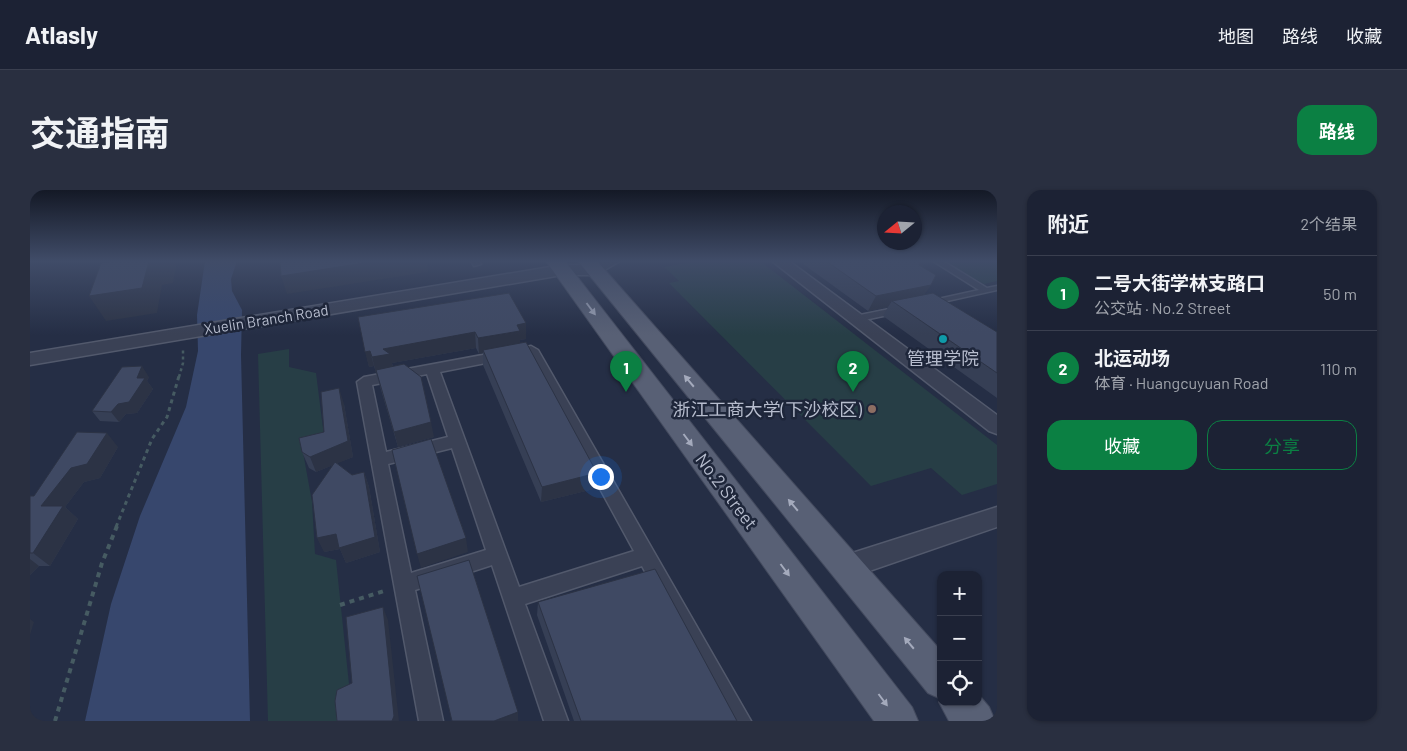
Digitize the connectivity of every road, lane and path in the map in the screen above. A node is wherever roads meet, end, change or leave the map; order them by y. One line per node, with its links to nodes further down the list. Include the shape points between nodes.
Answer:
1 (457, 286): 11 (street, Xuelin Branch Road, via 261,320)
2 (596, 286): 30 (main road, No.2 Street, one-way to 30)
3 (600, 286): 20 (main road, one-way to 3)
4 (811, 286): 10 (street)
5 (978, 286): 7 (lane)
6 (997, 288): 7 (lane)
7 (987, 291): 8 (lane)
8 (919, 306)
9 (910, 308): 10 (lane)
10 (854, 318): 14 (street)
11 (180, 341): 12 (street, Xuelin Branch Road); 26 (path, via 183,363 167,417 152,439 102,563)
12 (30, 359)
13 (432, 370): 15 (street); 16 (street, via 364,382); 19 (street, via 531,350)
14 (997, 426)
15 (457, 441): 16 (street); 18 (street)
16 (380, 460): 21 (street)
17 (997, 517): 20 (street)
18 (498, 555): 21 (street); 22 (street)
19 (646, 556): 22 (street); 29 (street)
20 (846, 567): 24 (main road, one-way to 20)
21 (404, 584): 23 (path); 27 (street)
22 (513, 598): 28 (street)
23 (340, 605)
24 (937, 675)
25 (962, 706): 31 (main road)
26 (55, 721)
27 (432, 721)
28 (556, 721)
29 (739, 721)
30 (898, 721)
31 (975, 721)

